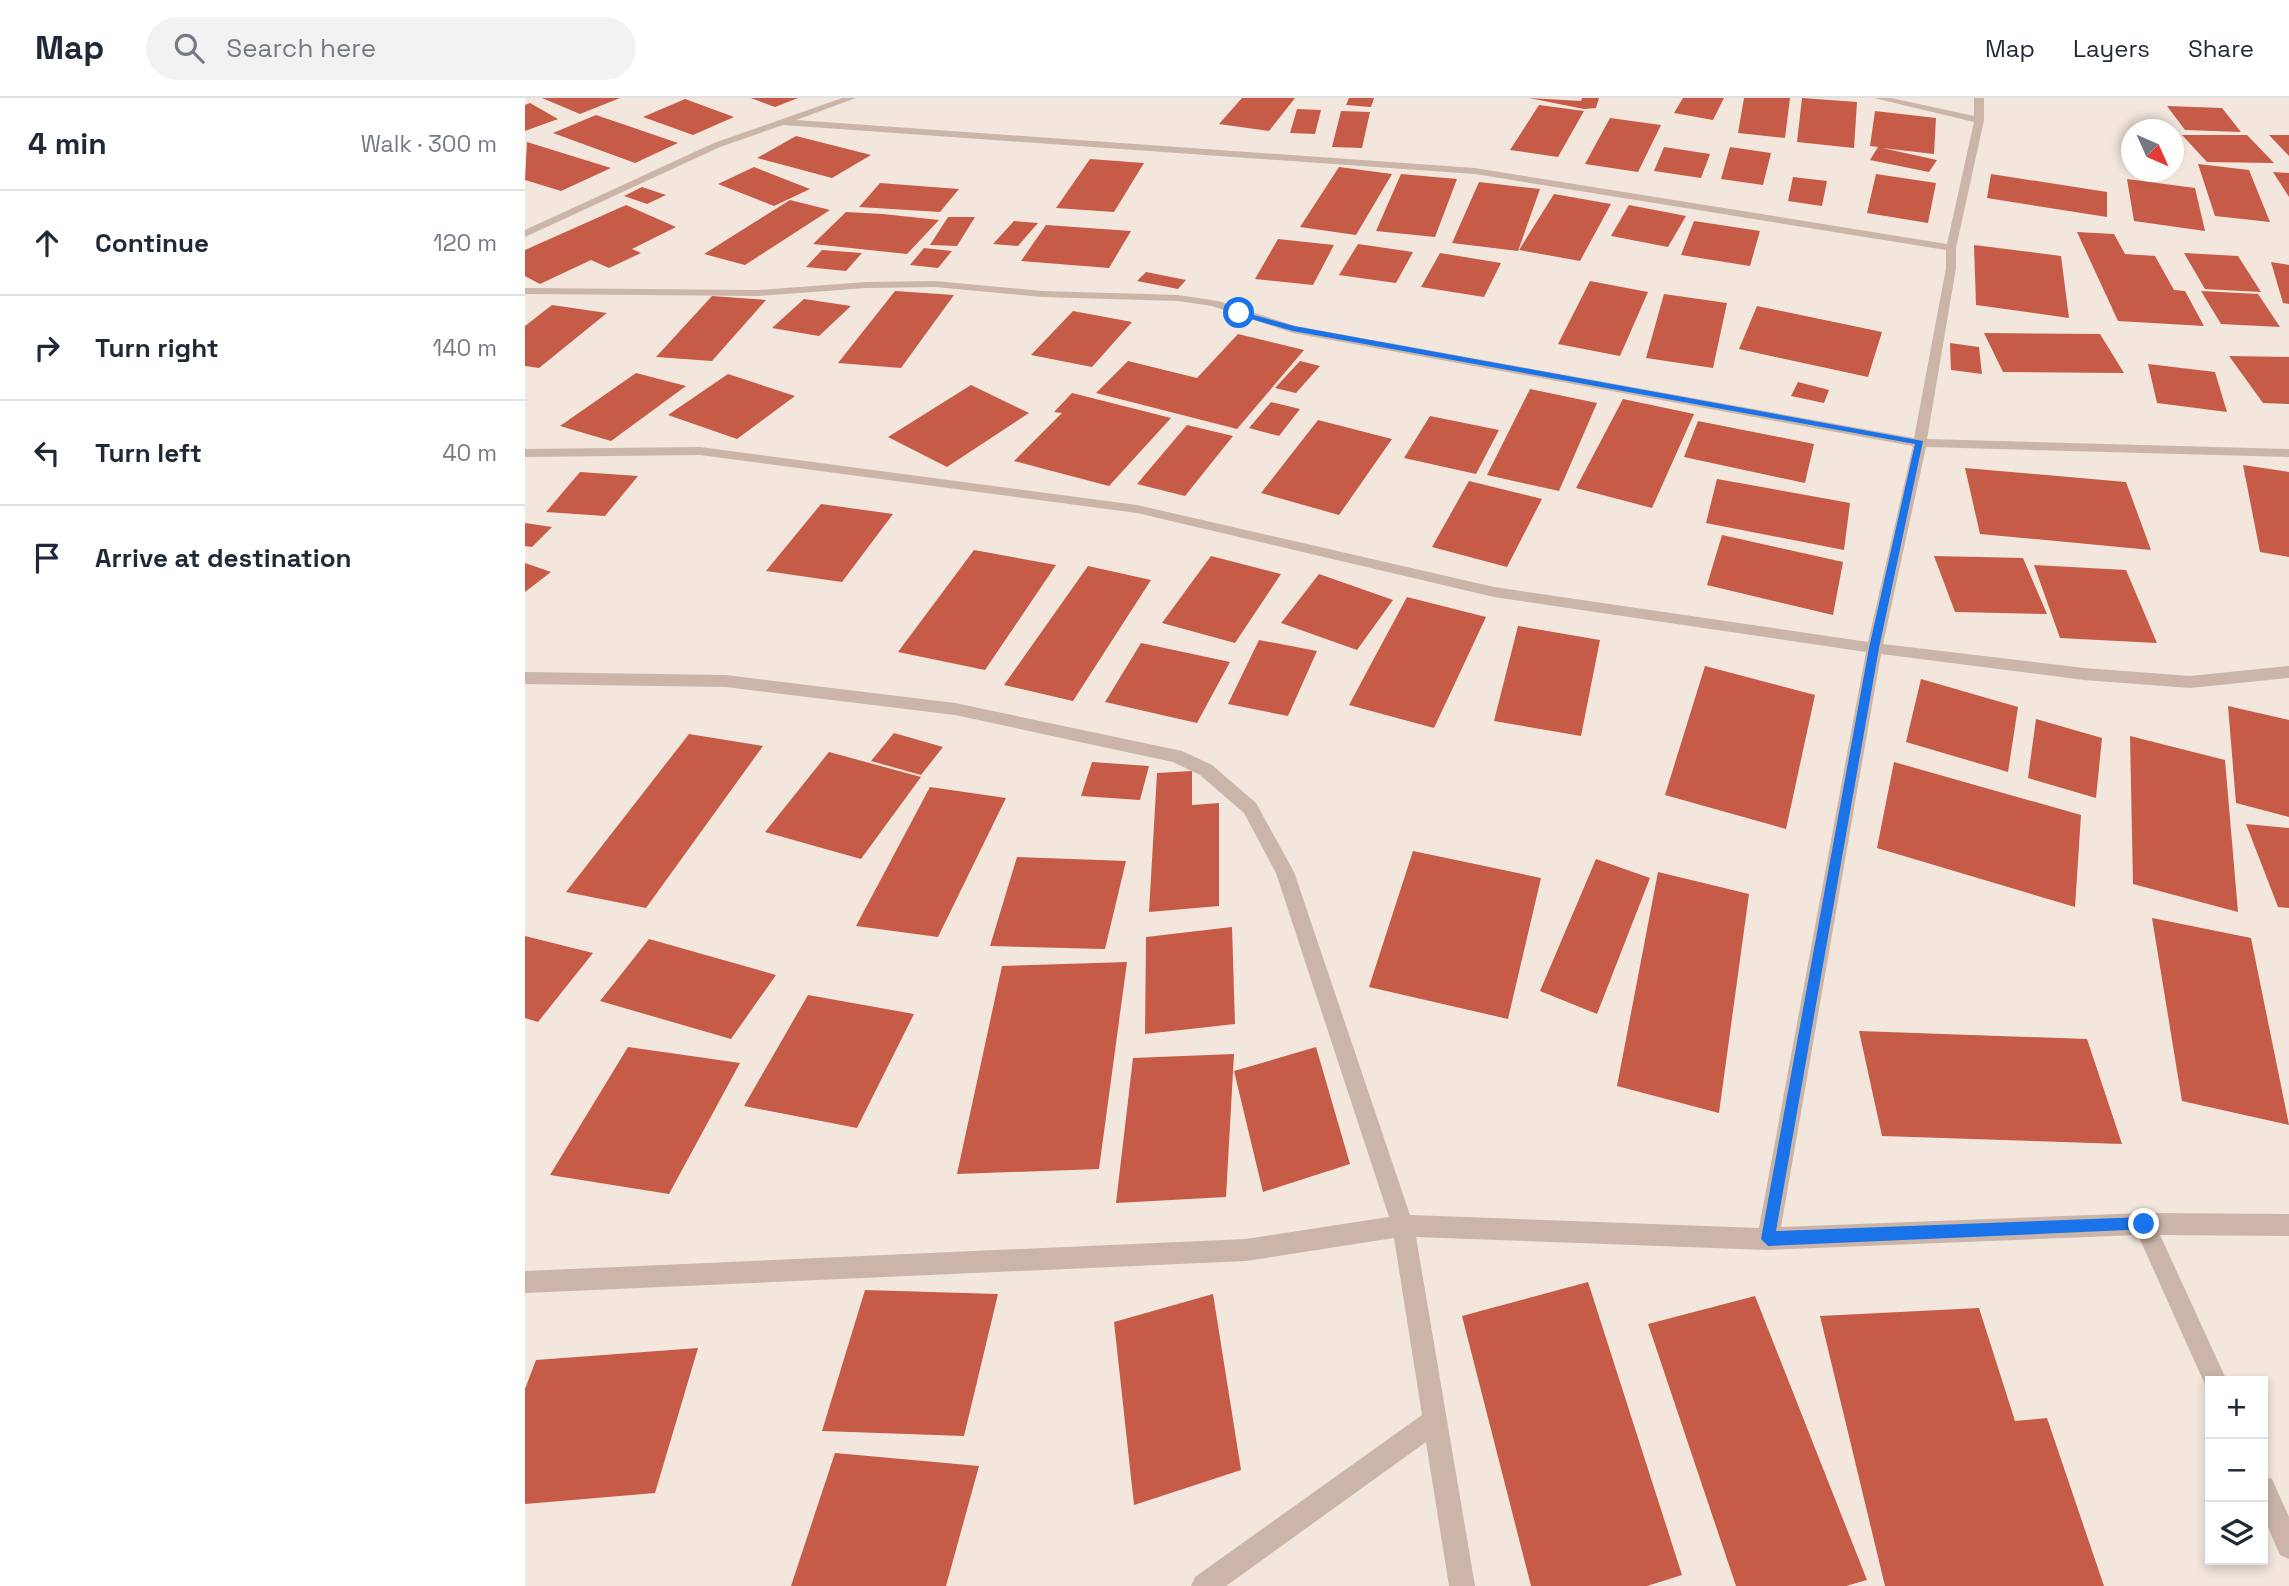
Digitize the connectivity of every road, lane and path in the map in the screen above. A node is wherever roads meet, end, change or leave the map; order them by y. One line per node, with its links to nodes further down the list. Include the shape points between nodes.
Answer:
1 (851, 98): 5 (street)
2 (1879, 98): 4 (street)
3 (1979, 98): 4 (street)
4 (1979, 120): 7 (street)
5 (780, 122): 6 (street, via 717,145); 7 (street, via 1475,171)
6 (525, 234)
7 (1951, 248): 9 (street)
8 (525, 290): 9 (street, via 758,293 935,284 1028,293 1178,298 1214,303 1293,328)
9 (1920, 443): 11 (street); 12 (street)
10 (525, 453): 12 (street, via 700,452 1137,509 1494,592)
11 (2289, 453)
12 (1874, 648): 13 (street, via 2190,682); 18 (street)
13 (2289, 672)
14 (525, 678): 16 (street, via 726,681 955,709 1176,756 1206,770 1250,808 1285,872)
15 (2144, 1224): 17 (street); 18 (street); 20 (street)
16 (1403, 1226): 18 (street); 19 (street, via 1246,1250); 21 (street)
17 (2289, 1226)
18 (1768, 1239)
19 (525, 1282)
20 (2213, 1376)
21 (1436, 1420): 24 (street); 25 (street)
22 (2268, 1499): 23 (street)
23 (2289, 1546)
24 (1204, 1586)
25 (1462, 1586)

